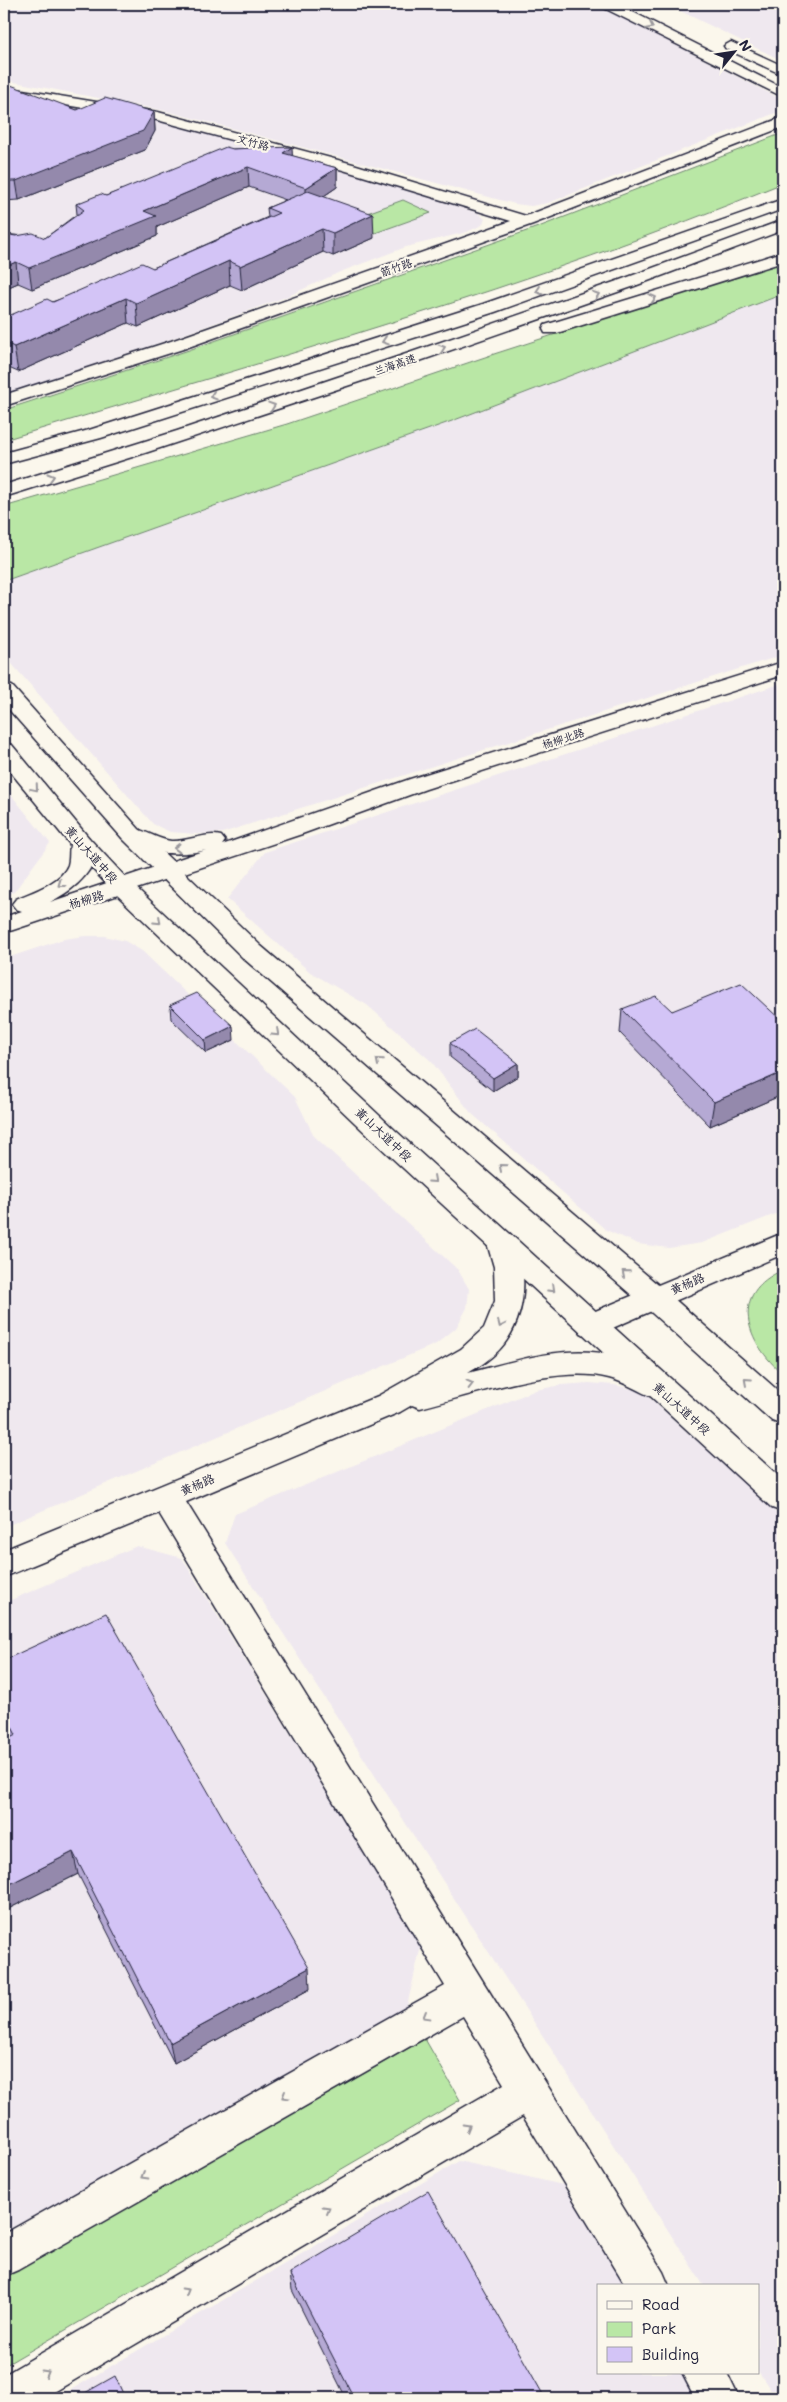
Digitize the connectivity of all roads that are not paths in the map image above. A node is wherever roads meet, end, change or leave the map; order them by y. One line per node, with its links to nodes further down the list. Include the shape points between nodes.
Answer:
1 (607, 4): 5 (main road, one-way to 5)
2 (723, 42): 3 (main road)
3 (783, 71)
4 (4, 91): 9 (main road, 文竹路, via 158,116 348,167)
5 (783, 93)
6 (783, 122): 9 (main road, 箭竹路)
7 (783, 194): 11 (main road)
8 (783, 204): 11 (main road, 兰海高速)
9 (527, 221): 15 (main road, 箭竹路, via 177,345)
10 (783, 225): 16 (main road, 兰海高速, one-way to 10, via 676,267)
11 (646, 254): 17 (main road, 兰海高速, one-way to 17, via 95,434)
12 (783, 257): 13 (main road, one-way to 12)
13 (533, 335)
14 (506, 344): 16 (main road, via 273,419)
15 (4, 402)
16 (120, 457): 18 (main road, 兰海高速, one-way to 16)
17 (4, 459)
18 (4, 491)
19 (783, 668): 22 (main road, 杨柳北路)
20 (4, 692): 23 (main road)
21 (4, 750): 24 (main road, 黄山大道中段, one-way to 24)
22 (343, 810): 23 (main road, one-way to 23, via 286,818 186,848 159,847); 25 (main road, 杨柳路)
23 (131, 834): 25 (main road)
24 (81, 843): 26 (main road, 黄山大道中段); 27 (main road, 杨柳路, one-way to 27, via 81,860 69,878 43,896)
25 (168, 872): 26 (main road, 杨柳路); 31 (main road, one-way to 25, via 252,952)
26 (122, 887): 28 (main road, 杨柳路); 29 (main road, 黄山大道中段, one-way to 29)
27 (4, 910)
28 (4, 925)
29 (502, 1243): 32 (main road, 黄山大道中段, one-way to 32); 34 (main road, one-way to 34, via 510,1283 509,1301 496,1334 471,1357)
30 (783, 1243): 31 (main road, 黄杨路)
31 (653, 1298): 32 (main road, 黄杨路); 35 (main road, one-way to 31)
32 (590, 1324): 33 (main road, 黄山大道中段)
33 (663, 1390): 34 (main road, one-way to 33, via 543,1366 574,1362 614,1367); 37 (main road, 黄山大道中段)
34 (389, 1404): 36 (main road, 黄杨路)
35 (783, 1413)
36 (166, 1497): 38 (main road, 黄杨路); 39 (main road)
37 (783, 1499)
38 (4, 1564)
39 (469, 1992): 40 (main road); 41 (main road, one-way to 41)
40 (529, 2091): 42 (main road); 44 (main road, one-way to 40)
41 (4, 2256)
42 (648, 2284)
43 (704, 2374): 45 (main road)
44 (4, 2398)
45 (718, 2398)

